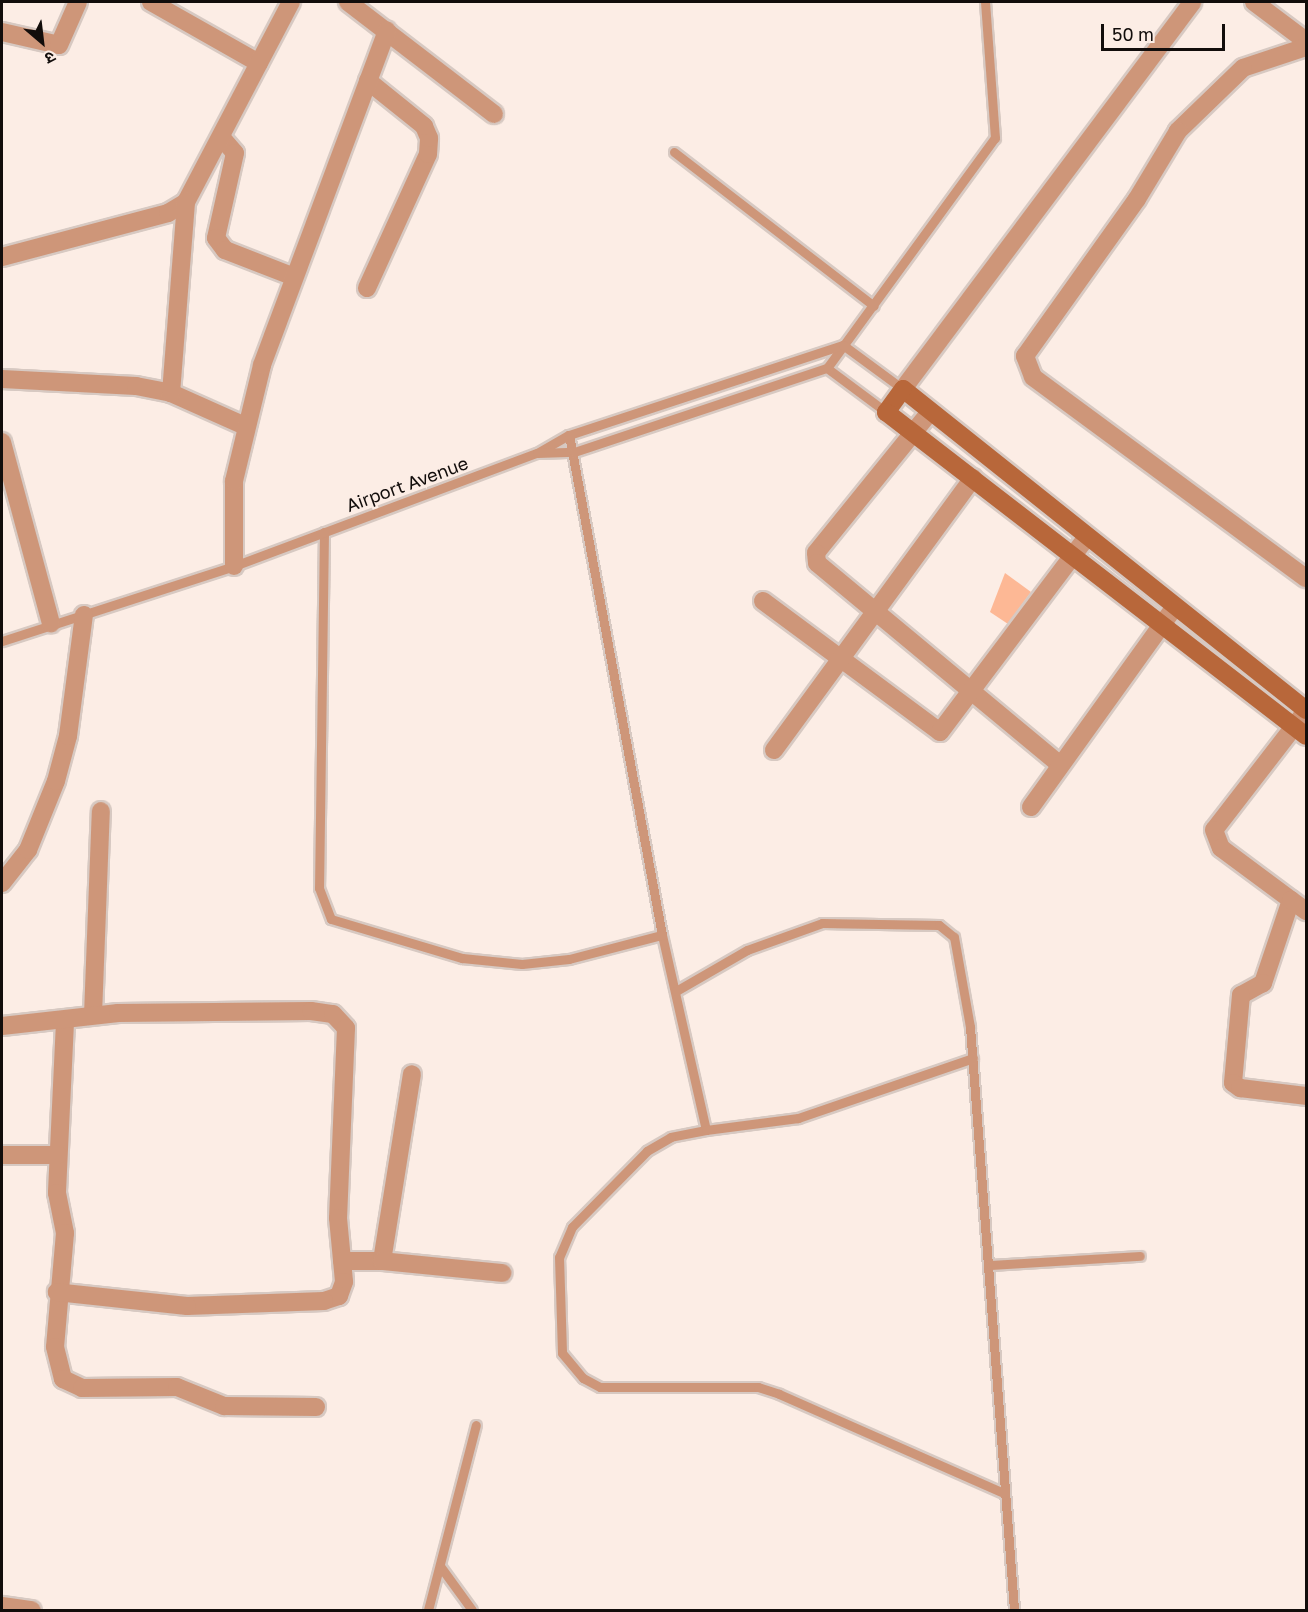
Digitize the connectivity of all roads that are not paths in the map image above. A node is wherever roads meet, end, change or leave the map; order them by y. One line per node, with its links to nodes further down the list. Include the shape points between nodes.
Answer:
1 (78, 2): 9 (street, via 59,45)
2 (151, 2): 12 (street)
3 (291, 2): 12 (street)
4 (348, 2): 8 (street)
5 (984, 2): 21 (lane, via 995,138)
6 (1192, 2): 25 (street)
7 (1254, 2): 10 (street)
8 (387, 31): 13 (street); 14 (street)
9 (2, 32)
10 (1306, 41)
11 (1306, 47): 40 (street, via 1243,68 1178,131 1137,199 1025,356 1033,377)
12 (259, 63): 15 (street)
13 (368, 81): 19 (street); 20 (street, via 424,126 429,138 428,154)
14 (494, 114)
15 (221, 137): 17 (street); 19 (street, via 236,153 216,238 225,250)
16 (674, 152): 21 (lane)
17 (186, 202): 18 (street, via 168,213); 26 (street)
18 (2, 257)
19 (292, 276): 29 (street)
20 (367, 288)
21 (874, 306): 22 (lane)
22 (843, 345): 23 (lane); 25 (lane); 31 (lane)
23 (826, 368): 27 (lane); 33 (lane, Airport Avenue)
24 (2, 379): 26 (street)
25 (903, 389): 27 (street); 28 (street)
26 (171, 393): 29 (street)
27 (886, 412): 30 (street)
28 (930, 412): 30 (street); 37 (street)
29 (245, 426): 39 (street, via 232,503)
30 (913, 433): 35 (street); 43 (street, via 816,553 817,563)
31 (569, 435): 33 (lane); 34 (lane)
32 (2, 442): 45 (street)
33 (574, 452): 34 (lane, Airport Avenue); 61 (lane)
34 (537, 453): 36 (lane, Airport Avenue)
35 (972, 477): 38 (street); 43 (street)
36 (324, 532): 39 (lane, Airport Avenue); 61 (lane, via 319,888 331,919 462,958 522,964 569,959)
37 (1086, 538): 38 (street); 42 (street)
38 (1074, 556): 46 (street); 50 (street)
39 (234, 566): 44 (lane, Airport Avenue)
40 (1306, 578)
41 (764, 601): 48 (street)
42 (1174, 608): 46 (street); 49 (street)
43 (874, 611): 48 (street); 50 (street)
44 (84, 615): 45 (lane, Airport Avenue); 58 (street, via 68,736 56,781 28,850)
45 (51, 623): 47 (lane, Airport Avenue)
46 (1163, 623): 51 (street); 55 (street)
47 (2, 641)
48 (836, 657): 50 (street, via 936,732 946,729); 54 (street)
49 (1264, 677): 51 (street); 52 (street)
50 (970, 690): 55 (street)
51 (1251, 692): 53 (street)
52 (1306, 711): 53 (street)
53 (1300, 731): 59 (street, via 1214,830 1221,848)
54 (774, 750)
55 (1060, 765): 56 (street)
56 (1031, 807)
57 (101, 811): 63 (street)
58 (2, 883)
59 (1290, 900): 60 (street); 68 (street, via 1263,983 1241,995 1232,1078 1240,1088)
60 (1306, 911)
61 (662, 935): 62 (lane)
62 (676, 991): 66 (lane, via 795,929 848,921 939,926 954,937 958,950); 69 (lane)
63 (93, 1015): 64 (street); 73 (street, via 310,1011 341,1021 347,1034 338,1218)
64 (65, 1022): 65 (street); 71 (street)
65 (2, 1026)
66 (973, 1058): 69 (lane, via 798,1118); 75 (lane)
67 (412, 1074): 74 (street)
68 (1306, 1096)
69 (706, 1130): 80 (lane, via 671,1137 646,1151 572,1227 559,1257 556,1299 562,1353 572,1368 600,1387 758,1387)
70 (2, 1155): 71 (street)
71 (58, 1155): 77 (street, via 57,1194 65,1233)
72 (1140, 1256): 75 (lane)
73 (342, 1261): 74 (street); 77 (street, via 343,1289 324,1301 187,1306)
74 (382, 1261): 76 (street)
75 (991, 1264): 80 (lane)
76 (502, 1273)
77 (57, 1292): 78 (street, via 56,1347 63,1379 70,1385 148,1383 186,1390 224,1406)
78 (316, 1407)
79 (476, 1425): 81 (lane)
80 (1003, 1493): 86 (lane)
81 (440, 1566): 84 (lane); 85 (lane)
82 (2, 1606): 83 (street)
83 (32, 1610)
84 (428, 1611)
85 (472, 1611)
86 (1014, 1611)

